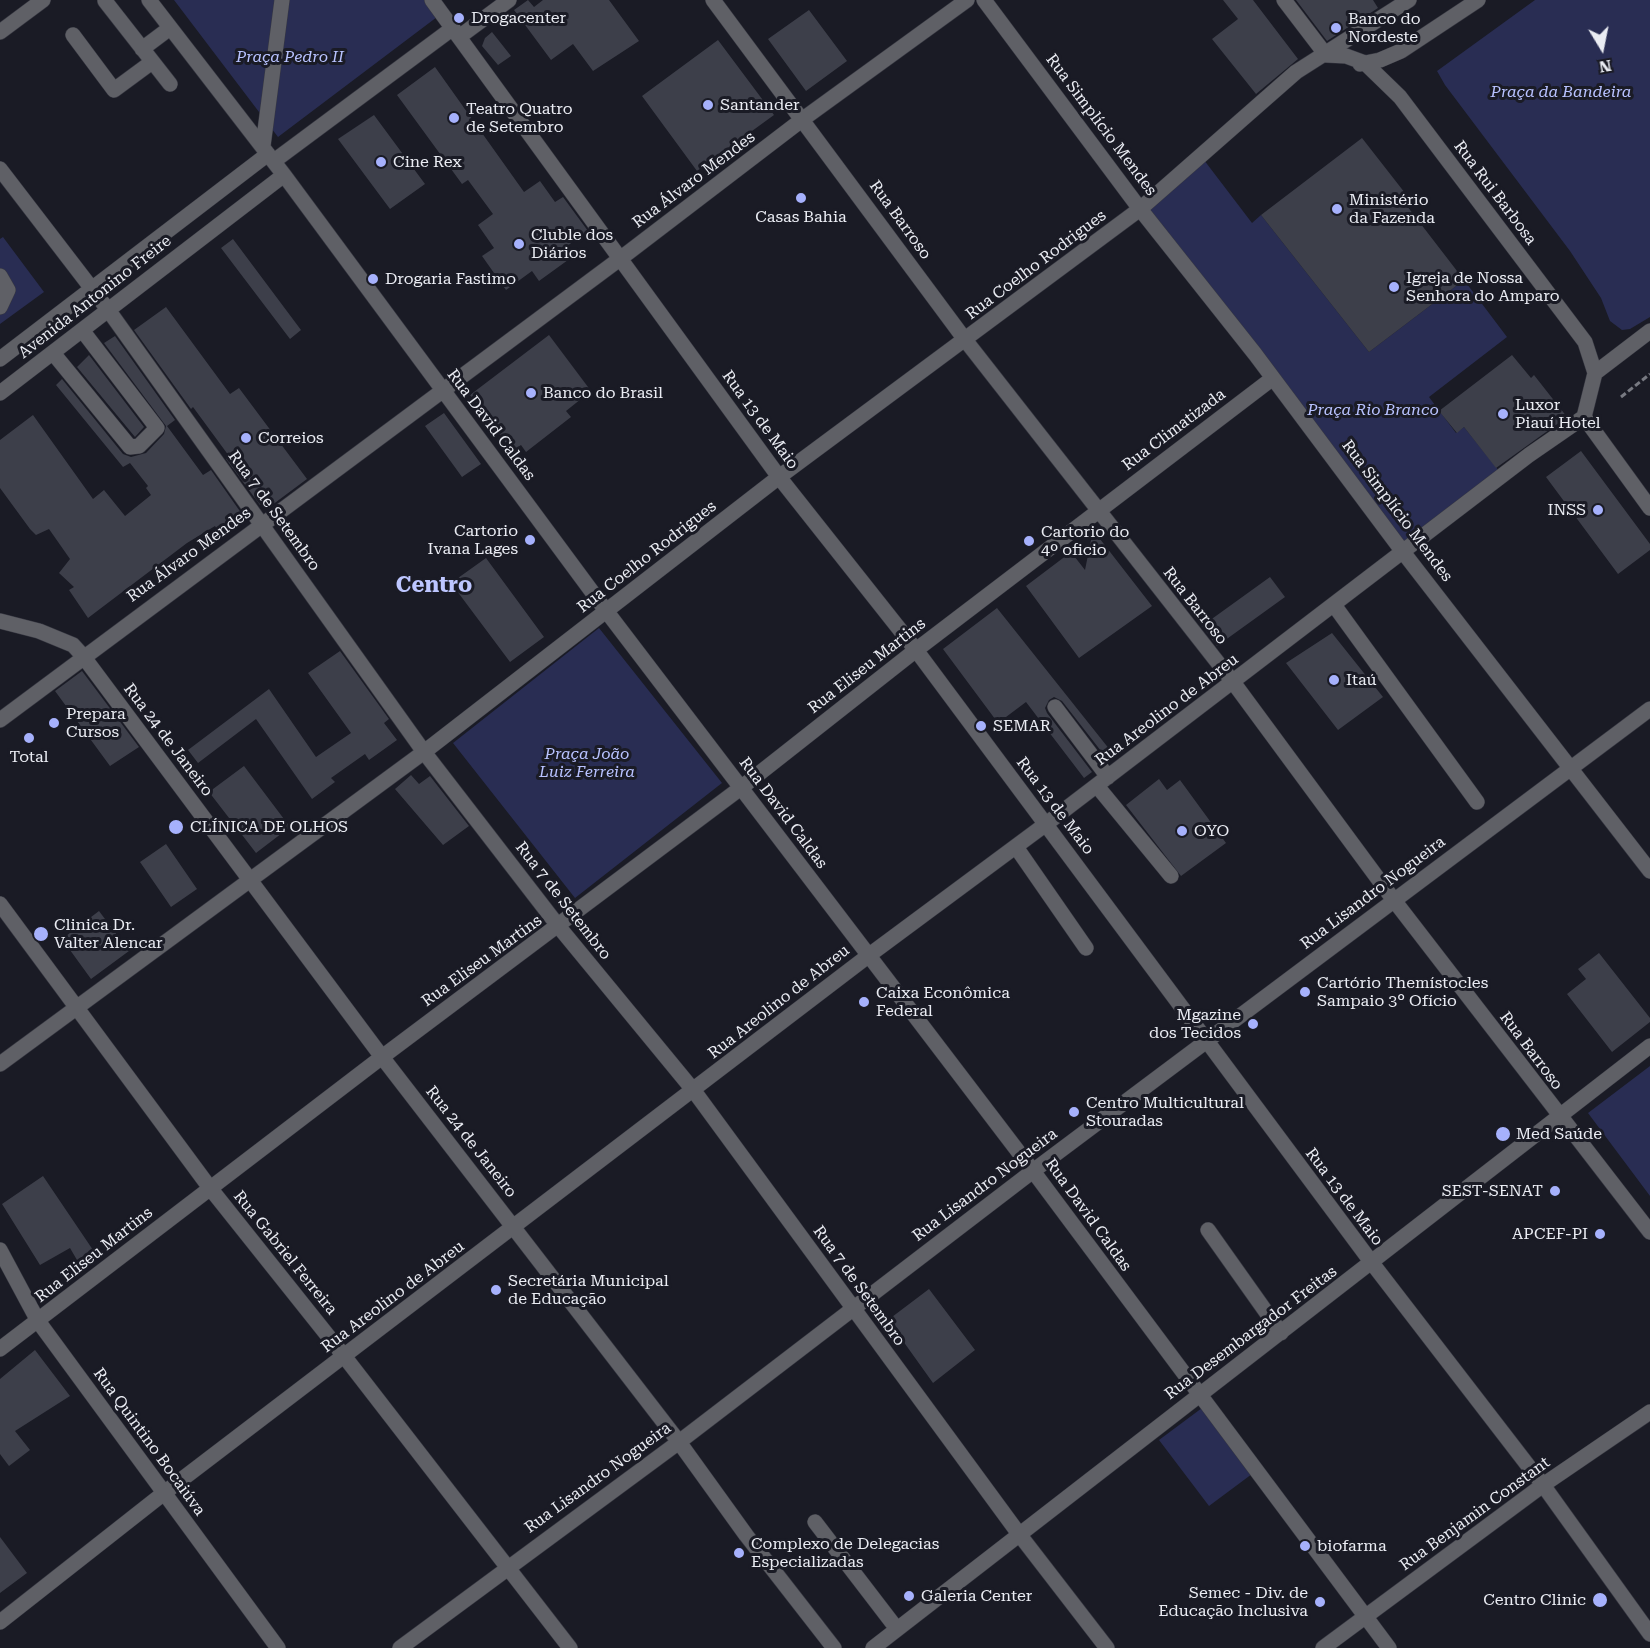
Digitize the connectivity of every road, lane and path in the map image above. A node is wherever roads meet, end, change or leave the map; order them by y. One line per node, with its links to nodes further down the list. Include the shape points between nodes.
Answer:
1 (43, 0): 14 (street)
2 (149, 0): 13 (street, Rua David Caldas)
3 (282, 0): 24 (street)
4 (432, 0): 15 (street, Rua 13 de Maio)
5 (509, 0): 15 (street, Avenida Antonino Freire)
6 (713, 0): 23 (street, Rua Barroso)
7 (967, 0): 23 (street, Rua Álvaro Mendes)
8 (984, 0): 29 (street, Rua Simplício Mendes)
9 (1284, 0): 18 (street)
10 (1408, 0): 18 (street, Rua Coelho Rodrigues)
11 (1478, 0): 20 (street, via 1401,51)
12 (105, 1): 17 (street)
13 (170, 28): 17 (street); 24 (street, Rua David Caldas)
14 (0, 32)
15 (456, 33): 24 (street, Avenida Antonino Freire); 32 (street, Rua 13 de Maio)
16 (73, 35): 19 (street, via 114,90)
17 (142, 49): 19 (street)
18 (1326, 55): 20 (street, Rua Rui Barbosa, via 1346,56); 21 (street, Rua Coelho Rodrigues)
19 (152, 62): 22 (street)
20 (1365, 63): 21 (street); 42 (street, Rua Rui Barbosa, via 1400,97 1585,342)
21 (1306, 66): 29 (street, Rua Coelho Rodrigues)
22 (170, 84)
23 (803, 119): 32 (street, Rua Álvaro Mendes); 39 (street, Rua Barroso)
24 (268, 154): 26 (street, Rua David Caldas); 27 (street, Avenida Antonino Freire)
25 (0, 169): 34 (street, Rua 7 de Setembro)
26 (284, 175): 28 (street, Avenida Antonino Freire); 46 (street, Rua David Caldas)
27 (237, 177): 28 (street); 30 (street, Avenida Antonino Freire)
28 (254, 198): 31 (street, Avenida Antonino Freire)
29 (1140, 209): 39 (street, Rua Coelho Rodrigues); 44 (street, Rua Simplício Mendes)
30 (179, 222): 31 (street, Avenida Antonino Freire); 34 (street, Avenida Antonino Freire)
31 (194, 242): 36 (street, Avenida Antonino Freire)
32 (621, 257): 46 (street, Rua Álvaro Mendes); 50 (street, Rua 13 de Maio)
33 (0, 276): 35 (street, via 8,290)
34 (92, 289): 36 (street, Rua 7 de Setembro); 40 (street, Avenida Antonino Freire)
35 (0, 307)
36 (109, 311): 37 (street, Avenida Antonino Freire); 53 (street, Rua 7 de Setembro)
37 (82, 330): 41 (street, Avenida Antonino Freire); 41 (street, via 157,428 139,446 130,447)
38 (1650, 331): 42 (street)
39 (966, 341): 50 (street, Rua Coelho Rodrigues); 52 (street, Rua Barroso)
40 (2, 353): 45 (street, Avenida Antonino Freire)
41 (52, 353): 45 (street, Avenida Antonino Freire)
42 (1595, 373): 49 (street)
43 (1650, 374): 48 (path)
44 (1273, 378): 52 (street, Rua Climatizada); 54 (street, Rua Simplício Mendes)
45 (17, 380): 47 (street, Avenida Antonino Freire)
46 (442, 390): 53 (street, Rua Álvaro Mendes); 56 (street, Rua David Caldas)
47 (0, 393)
48 (1621, 397)
49 (1584, 417): 51 (street); 54 (street, Rua Areolino de Abreu, via 1529,454)
50 (779, 477): 56 (street, Rua Coelho Rodrigues); 58 (street, Rua 13 de Maio)
51 (1650, 508)
52 (1097, 511): 58 (street, Rua Eliseu Martins); 60 (street, Rua Barroso)
53 (262, 524): 59 (street, Rua Álvaro Mendes); 64 (street, Rua 7 de Setembro)
54 (1403, 552): 55 (street, Rua Areolino de Abreu); 65 (street, Rua Simplício Mendes)
55 (1334, 605): 60 (street, Rua Areolino de Abreu); 68 (street)
56 (607, 612): 64 (street, Rua Coelho Rodrigues); 67 (street, Rua David Caldas)
57 (0, 621): 59 (street, Rua 24 de Janeiro, via 73,645)
58 (916, 650): 67 (street, Rua Eliseu Martins); 69 (street, Rua 13 de Maio)
59 (83, 656): 63 (street, Rua Álvaro Mendes); 73 (street, Rua 24 de Janeiro)
60 (1233, 682): 66 (street, Rua Areolino de Abreu); 74 (street, Rua Barroso)
61 (1055, 707): 66 (street)
62 (1650, 708): 65 (street, Rua Lisandro Nogueira)
63 (0, 720)
64 (424, 752): 73 (street, Rua Coelho Rodrigues); 76 (street, Rua 7 de Setembro)
65 (1571, 769): 71 (street, Rua Simplício Mendes); 74 (street, Rua Lisandro Nogueira)
66 (1102, 781): 69 (street, Rua Areolino de Abreu); 72 (street)
67 (742, 788): 76 (street, Rua Eliseu Martins); 78 (street, Rua David Caldas)
68 (1477, 802)
69 (1046, 824): 70 (street, Rua Areolino de Abreu); 80 (street, Rua 13 de Maio)
70 (1016, 847): 77 (street); 78 (street, Rua Areolino de Abreu)
71 (1650, 871)
72 (1171, 876)
73 (250, 878): 79 (street, Rua Coelho Rodrigues); 82 (street, Rua 24 de Janeiro)
74 (1393, 899): 80 (street, Rua Lisandro Nogueira); 85 (street, Rua Barroso)
75 (0, 904): 79 (street, Rua Gabriel Ferreira)
76 (559, 927): 82 (street, Rua Eliseu Martins); 84 (street, Rua 7 de Setembro)
77 (1086, 948)
78 (868, 956): 84 (street, Rua Areolino de Abreu); 86 (street, Rua David Caldas)
79 (77, 1007): 83 (street, Rua Coelho Rodrigues); 87 (street, Rua Gabriel Ferreira)
80 (1206, 1042): 86 (street, Rua Lisandro Nogueira); 92 (street, Rua 13 de Maio)
81 (1650, 1046): 85 (street, Rua Desembargador Freitas)
82 (382, 1057): 87 (street, Rua Eliseu Martins); 88 (street, Rua 24 de Janeiro)
83 (0, 1064)
84 (694, 1091): 88 (street, Rua Areolino de Abreu); 93 (street, Rua 7 de Setembro)
85 (1560, 1117): 90 (street, Rua Barroso); 92 (street, Rua Desembargador Freitas)
86 (1033, 1171): 93 (street, Rua Lisandro Nogueira); 98 (street, Rua David Caldas)
87 (210, 1188): 94 (street, Rua Eliseu Martins); 97 (street, Rua Gabriel Ferreira)
88 (514, 1228): 97 (street, Rua Areolino de Abreu); 100 (street, Rua 24 de Janeiro)
89 (1208, 1230): 95 (street)
90 (1650, 1232)
91 (0, 1250): 94 (street, Rua Quintino Bocaiúva)
92 (1372, 1263): 95 (street, Rua Desembargador Freitas); 101 (street, Rua 13 de Maio)
93 (853, 1309): 100 (street, Rua Lisandro Nogueira); 104 (street, Rua 7 de Setembro)
94 (38, 1321): 96 (street, Rua Eliseu Martins); 102 (street, Rua Quintino Bocaiúva)
95 (1281, 1333): 98 (street, Rua Desembargador Freitas)
96 (0, 1349)
97 (344, 1356): 102 (street, Rua Areolino de Abreu); 105 (street, Rua Gabriel Ferreira)
98 (1198, 1396): 104 (street, Rua Desembargador Freitas); 106 (street, Rua David Caldas)
99 (1650, 1412): 101 (street, Rua Benjamin Constant)
100 (679, 1442): 105 (street, Rua Lisandro Nogueira); 113 (street, Rua 24 de Janeiro)
101 (1543, 1485): 106 (street, Rua Benjamin Constant); 109 (street, Rua 13 de Maio)
102 (164, 1493): 107 (street, Rua Areolino de Abreu); 110 (street, Rua Quintino Bocaiúva)
103 (814, 1522): 108 (street)
104 (1020, 1534): 108 (street, Rua Desembargador Freitas); 115 (street, Rua 7 de Setembro)
105 (508, 1566): 111 (street, Rua Lisandro Nogueira); 112 (street, Rua Gabriel Ferreira)
106 (1365, 1616): 116 (street, Rua Benjamin Constant); 117 (street, Rua David Caldas)
107 (0, 1622)
108 (897, 1629): 114 (street, Rua Desembargador Freitas)
109 (1650, 1634)
110 (278, 1648)
111 (400, 1648)
112 (570, 1648)
113 (834, 1648)
114 (873, 1648)
115 (1107, 1648)
116 (1323, 1648)
117 (1389, 1648)

